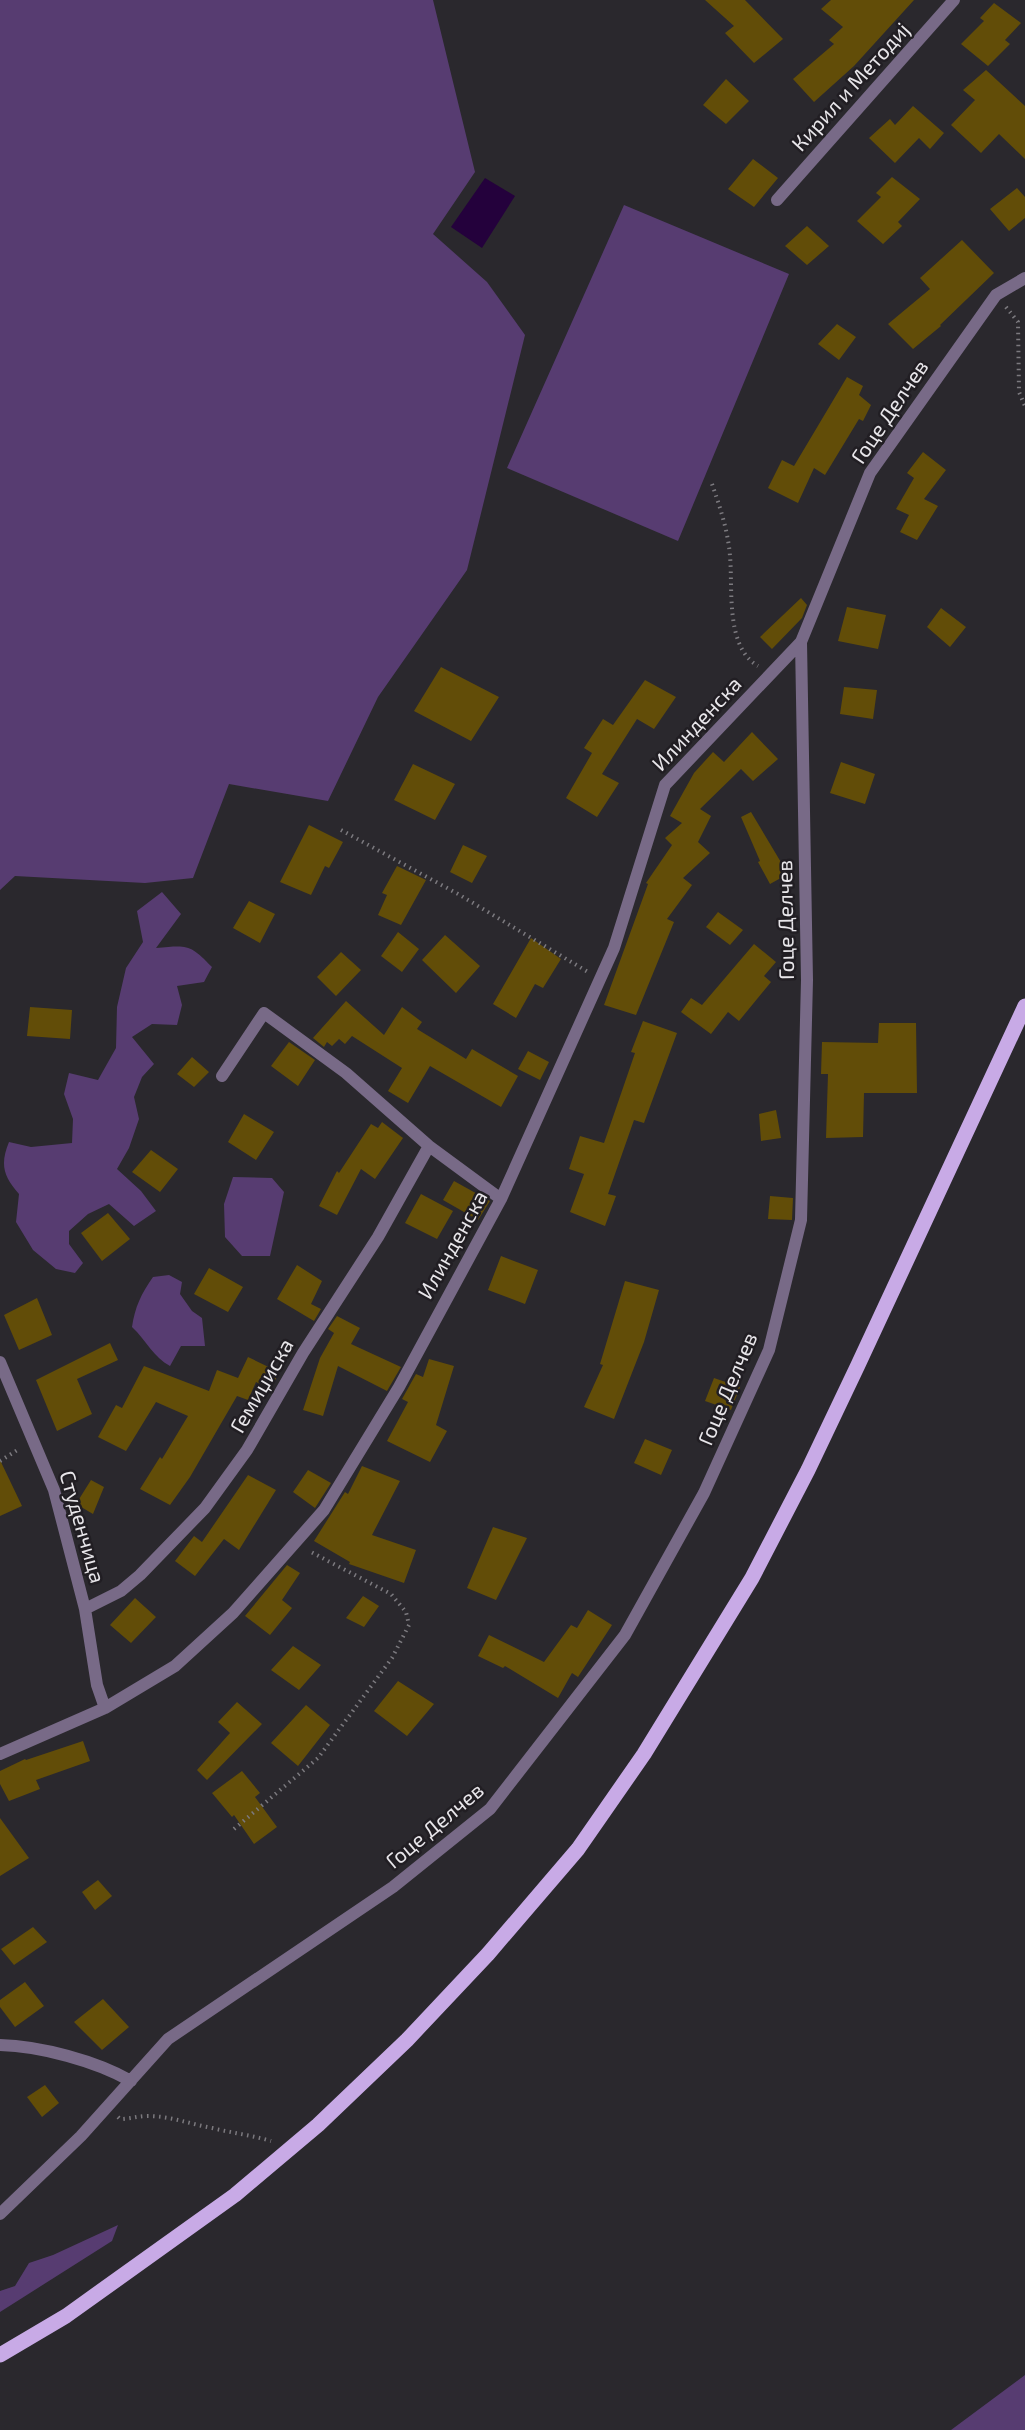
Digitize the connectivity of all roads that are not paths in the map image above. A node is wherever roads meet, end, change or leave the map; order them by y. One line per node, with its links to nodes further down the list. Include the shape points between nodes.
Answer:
1 (954, 0): 2 (street, Кирил и Методиј)
2 (777, 200)
3 (1025, 278): 4 (street, Гоце Делчев, via 996,294 870,472)
4 (801, 642): 8 (street, Илинденска, via 665,785 614,948); 14 (street, Гоце Делчев, via 807,980 801,1220 769,1350 708,1483 625,1635 490,1809 393,1887 168,2039)
5 (1025, 1006): 16 (main road, via 808,1470 752,1578 644,1754 578,1850 504,1937 318,2125 235,2195 76,2309)
6 (222, 1076): 7 (street, via 264,1013 346,1073)
7 (429, 1146): 8 (street); 10 (street, Гемиџиска, via 247,1450 206,1508 121,1591)
8 (501, 1199): 11 (street, Илинденска, via 399,1387 324,1510 233,1613 175,1665)
9 (0, 1362): 10 (street, Студенчица, via 54,1490)
10 (85, 1609): 11 (street, Студенчица, via 97,1685)
11 (105, 1708): 12 (street, Илинденска)
12 (0, 1754)
13 (0, 2044): 14 (street, via 20,2045 108,2068)
14 (131, 2081): 15 (street, Гоце Делчев)
15 (0, 2214)
16 (0, 2355)

